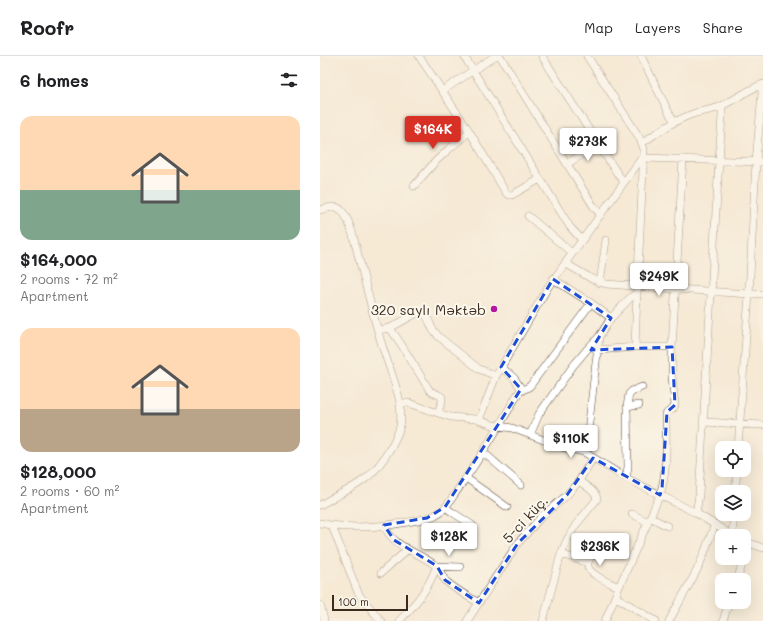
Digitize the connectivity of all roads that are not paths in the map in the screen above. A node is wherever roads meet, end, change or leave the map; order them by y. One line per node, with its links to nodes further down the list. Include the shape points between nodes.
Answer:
1 (419, 56): 10 (street)
2 (464, 56): 8 (street)
3 (496, 56): 8 (street)
4 (500, 56): 21 (street)
5 (542, 56): 16 (street)
6 (587, 56): 15 (street)
7 (641, 56): 12 (street)
8 (473, 71): 10 (street); 22 (street)
9 (762, 84): 11 (street); 13 (street)
10 (442, 91): 14 (street)
11 (720, 106): 12 (street, via 691,114); 19 (street, via 722,116)
12 (676, 122): 15 (street)
13 (761, 122): 20 (street)
14 (469, 132): 22 (street, via 509,195); 24 (street, via 435,162)
15 (642, 143): 17 (street)
16 (598, 144): 21 (street); 23 (street)
17 (644, 158): 18 (street); 23 (street, via 638,161); 34 (street)
18 (683, 159): 19 (street); 35 (street)
19 (719, 161): 20 (street); 36 (street)
20 (759, 162): 37 (street)
21 (567, 164): 26 (street)
22 (540, 179): 28 (street, via 570,227)
23 (624, 182): 26 (street)
24 (414, 186)
25 (320, 210): 42 (street, via 336,207 346,218)
26 (601, 215): 28 (street)
27 (528, 216): 30 (street)
28 (582, 240): 30 (street)
29 (606, 240): 33 (street)
30 (572, 254): 31 (street)
31 (565, 263): 32 (street); 33 (street)
32 (553, 279): 39 (street); 48 (street)
33 (600, 283): 34 (street)
34 (637, 289): 35 (street); 40 (street); 45 (street)
35 (675, 289): 36 (street); 46 (street)
36 (711, 291): 37 (street); 57 (street)
37 (749, 294): 38 (street); 58 (street)
38 (763, 294)
39 (591, 304): 40 (street); 51 (street, via 530,386)
40 (611, 318): 43 (street)
41 (390, 328): 42 (street); 49 (street, via 423,312 438,336 479,369); 55 (street, via 430,391 442,397)
42 (378, 330): 52 (street)
43 (599, 338): 44 (street); 47 (street)
44 (589, 347): 47 (street); 61 (street, via 539,414)
45 (635, 347): 46 (street); 47 (street)
46 (672, 347): 70 (street, via 675,405 666,415 665,469)
47 (598, 350): 64 (street)
48 (501, 367): 49 (street); 51 (street, via 514,378)
49 (496, 376): 56 (street)
50 (642, 387): 54 (street, via 628,394)
51 (522, 390): 60 (street, via 516,395)
52 (400, 402): 55 (street); 71 (street, via 399,430 377,468 364,480)
53 (639, 405): 54 (street)
54 (627, 407): 67 (street)
55 (438, 413): 56 (street)
56 (479, 420): 60 (street)
57 (703, 422): 58 (street); 74 (street)
58 (739, 424): 59 (street); 62 (street)
59 (763, 425)
60 (500, 426): 61 (street); 63 (street)
61 (530, 435): 64 (street)
62 (738, 441)
63 (483, 452): 66 (street); 69 (street)
64 (584, 452): 65 (street)
65 (593, 458): 67 (street); 68 (street, 5-ci küç.)
66 (466, 478): 72 (street); 73 (street)
67 (626, 478): 70 (street)
68 (579, 481): 88 (street, via 595,493 597,499 575,526); 95 (street, 5-ci küç., via 518,543)
69 (521, 485)
70 (660, 495): 74 (street); 76 (street)
71 (320, 505)
72 (446, 507): 79 (street, via 427,518); 80 (street)
73 (507, 507)
74 (696, 513): 78 (street)
75 (632, 514): 76 (street)
76 (649, 519): 82 (street); 93 (street)
77 (320, 523): 81 (street)
78 (715, 524): 83 (street); 105 (street, via 696,572)
79 (384, 525): 81 (street); 87 (street, via 389,536)
80 (472, 525)
81 (332, 526): 100 (street, via 357,590)
82 (667, 526)
83 (722, 529)
84 (600, 540): 89 (street)
85 (751, 544): 86 (street)
86 (763, 548)
87 (407, 550): 90 (street); 92 (street)
88 (561, 554): 89 (street); 102 (street)
89 (588, 563): 93 (street, via 593,574)
90 (436, 566): 91 (street); 95 (street, via 445,580); 101 (street, via 423,593)
91 (460, 567)
92 (381, 573)
93 (619, 587): 94 (street)
94 (616, 597): 103 (street); 104 (street)
95 (478, 603): 98 (street, 5-ci küç.)
96 (320, 605): 99 (street)
97 (727, 609): 106 (street)
98 (470, 620)
99 (324, 621)
100 (381, 621)
101 (399, 621)
102 (543, 621)
103 (605, 621)
104 (656, 621)
105 (669, 621)
106 (723, 621)

